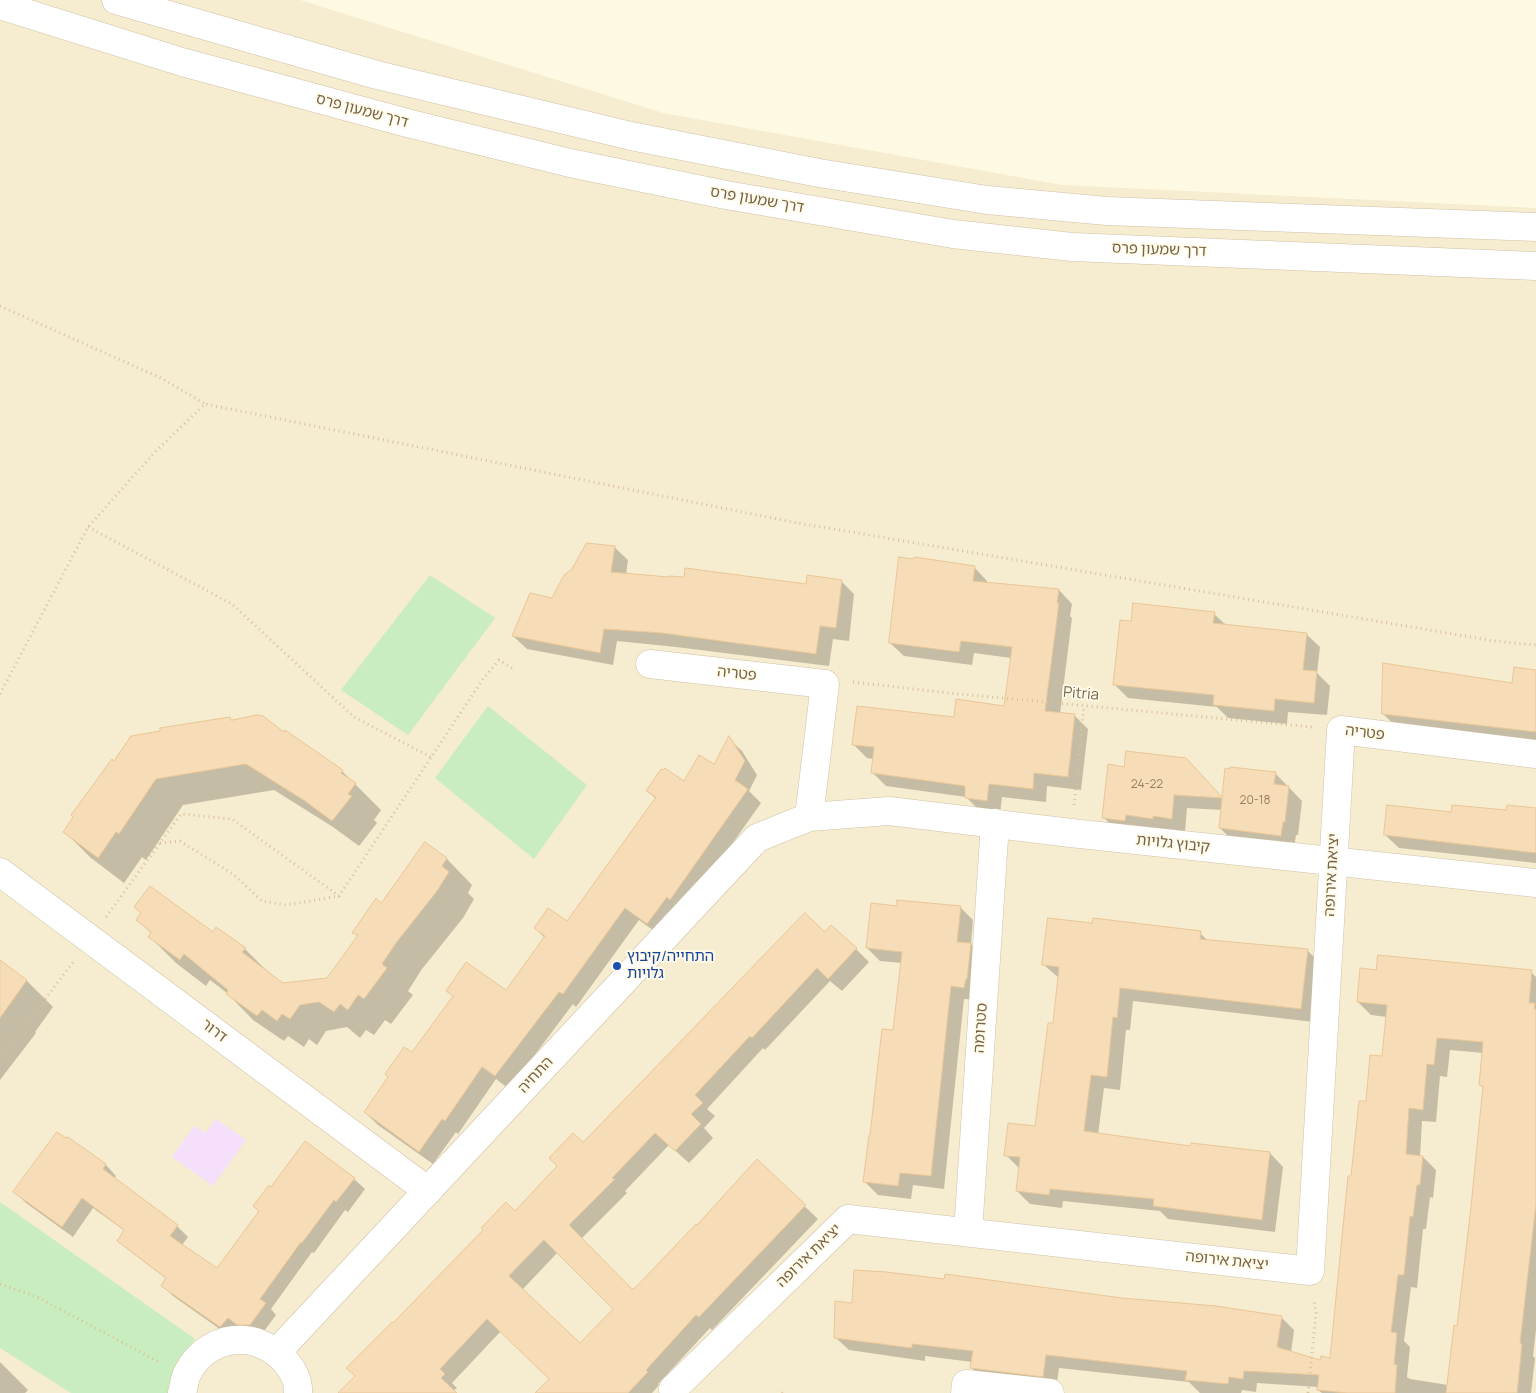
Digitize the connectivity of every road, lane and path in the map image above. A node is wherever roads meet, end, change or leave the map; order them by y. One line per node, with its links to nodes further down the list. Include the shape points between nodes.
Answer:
1 (116, 0): 3 (street, via 377,75 631,136 819,173 987,200 1107,211)
2 (0, 5): 4 (street, דרך שמעון פרס, via 182,62 551,158 726,195 944,233 1072,247)
3 (1536, 227)
4 (1536, 266)
5 (0, 306): 6 (path, via 162,379)
6 (205, 404): 7 (path, via 154,452); 8 (path, via 792,522 1494,641)
7 (88, 527): 12 (path); 17 (path, via 232,604 354,717)
8 (1536, 645)
9 (650, 664): 11 (street, פטריה)
10 (515, 670): 17 (path, via 499,660)
11 (825, 684): 13 (path, Pitria, via 839,680); 18 (street)
12 (0, 694)
13 (1084, 706): 14 (path, Pitria); 20 (path)
14 (1193, 715): 15 (path, פטריה)
15 (1341, 730): 16 (street, פטריה); 22 (street, יציאת אירופה)
16 (1536, 754)
17 (431, 757): 25 (path)
18 (809, 817): 19 (street, קיבוץ גלויות, via 889,811); 28 (street, התחיה, via 757,838)
19 (995, 823): 20 (street, קיבוץ גלויות); 29 (street, סטרומה)
20 (1071, 833): 22 (street, קיבוץ גלויות)
21 (160, 843): 25 (path, via 180,841 233,874 262,901 286,905); 25 (path, via 181,814 232,819); 26 (path)
22 (1332, 861): 24 (street, קיבוץ גלויות); 30 (street, יציאת אירופה)
23 (0, 872): 26 (street, דרור)
24 (1536, 883)
25 (339, 896)
26 (90, 939): 27 (path); 28 (street, דרור)
27 (0, 1059)
28 (428, 1191): 32 (street, התחיה)
29 (968, 1232): 30 (street, יציאת אירופה); 34 (street, יציאת אירופה, via 848,1219)
30 (1310, 1270): 38 (path, via 1316,1313)
31 (0, 1284): 33 (path, via 35,1296)
32 (277, 1352): 33 (street, via 260,1342 240,1339 212,1346 196,1359); 35 (street, via 292,1368)
33 (184, 1384)
34 (673, 1388)
35 (298, 1393)
36 (965, 1393): 37 (street, via 966,1384)
37 (1050, 1393)
38 (1308, 1393)

